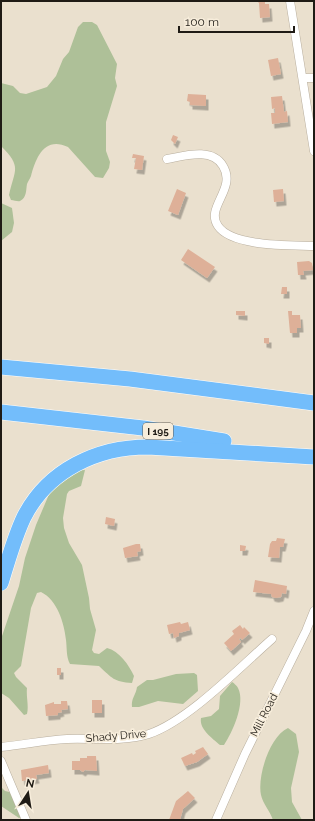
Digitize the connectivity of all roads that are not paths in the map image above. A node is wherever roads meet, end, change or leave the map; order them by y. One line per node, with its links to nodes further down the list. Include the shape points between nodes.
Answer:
1 (290, 1): 2 (street)
2 (304, 78): 3 (street); 4 (street)
3 (314, 78)
4 (314, 151)
5 (167, 159): 6 (street, via 204,154 214,157 222,164 227,183 215,215 218,226 226,234 254,242)
6 (314, 246)
7 (1, 367): 8 (highway, via 130,380)
8 (314, 404)
9 (1, 412): 10 (highway, I 195, via 143,428)
10 (314, 456): 11 (highway, via 148,447 123,448 92,456 55,478 35,500 18,532)
11 (1, 583)
12 (314, 611): 17 (street, Mill Road)
13 (272, 639): 14 (street, Shady Drive, via 196,705 154,732 138,736 53,740)
14 (1, 747)
15 (1, 761): 16 (street)
16 (26, 820)
17 (216, 820)

